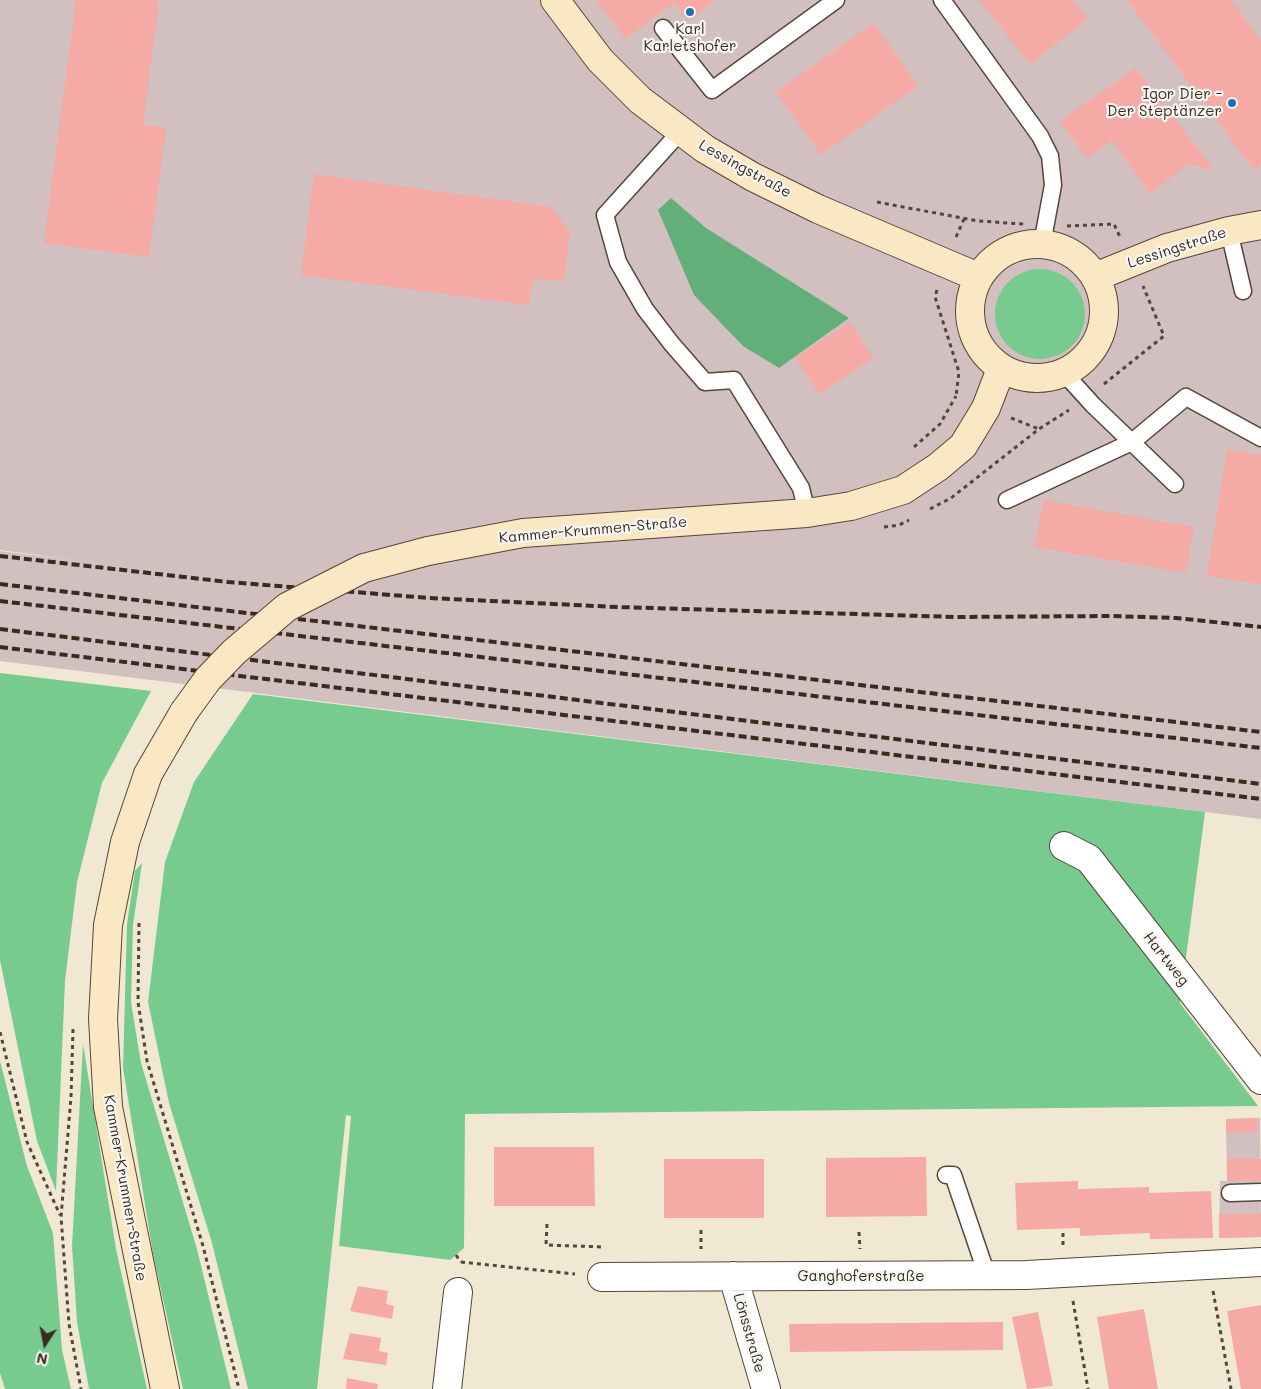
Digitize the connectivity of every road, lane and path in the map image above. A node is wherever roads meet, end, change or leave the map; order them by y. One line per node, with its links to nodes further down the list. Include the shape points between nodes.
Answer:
1 (555, 0): 5 (main road, Lessingstraße, via 600,60 640,100)
2 (836, 0): 4 (lane, via 712,90)
3 (942, 0): 9 (lane, via 1040,136 1050,156 1053,185)
4 (663, 28)
5 (680, 132): 10 (main road, Lessingstraße, via 769,185 818,209); 24 (lane, via 604,215 618,262 646,309 705,382 734,380 801,488)
6 (875, 201): 10 (path, via 964,219)
7 (1261, 225): 8 (main road, Lessingstraße)
8 (1229, 231): 12 (main road, Lessingstraße, via 1167,248); 13 (lane)
9 (1042, 244): 11 (main road, via 1009,250 995,258); 12 (main road, via 1065,249 1088,267)
10 (946, 261): 11 (main road, Lessingstraße); 16 (path, via 935,297 960,372)
11 (978, 276): 14 (main road, via 969,314 974,337 990,360)
12 (1095, 277): 15 (main road, via 1105,307 1102,330 1096,344 1081,362)
13 (1243, 291)
14 (1001, 369): 15 (main road, via 1024,377 1041,378); 17 (main road, Kammer-Krummen-Straße)
15 (1064, 373): 20 (lane)
16 (956, 396): 17 (path); 21 (path, via 940,424)
17 (986, 408): 18 (path); 24 (main road, Kammer-Krummen-Straße, via 963,446 902,490 851,506)
18 (1039, 429)
19 (1261, 438): 20 (lane, via 1186,397)
20 (1132, 442): 22 (lane); 23 (lane)
21 (912, 448)
22 (1175, 484)
23 (1007, 500)
24 (807, 513): 43 (main road, Kammer-Krummen-Straße, bridge, via 523,533 428,551 364,568 287,607 208,679 184,712 148,774 125,842 108,925 103,1019 108,1107)
25 (1064, 846): 28 (street, Hartweg, via 1089,860)
26 (140, 916): 44 (path, via 138,1002 147,1060 203,1246)
27 (0, 1032): 42 (path, via 27,1142 61,1217 69,1324)
28 (1261, 1080)
29 (946, 1175): 38 (lane, via 953,1175)
30 (1261, 1192): 31 (lane)
31 (1230, 1193)
32 (547, 1224): 33 (path, via 546,1245)
33 (605, 1247)
34 (456, 1255): 40 (path, via 462,1262)
35 (1261, 1262): 36 (street, Ganghoferstraße)
36 (1208, 1264): 37 (street, Ganghoferstraße); 48 (path)
37 (1068, 1272): 38 (street, Ganghoferstraße); 47 (path)
38 (987, 1275): 39 (street, Ganghoferstraße)
39 (733, 1276): 40 (street, Ganghoferstraße); 46 (street, Lönsstraße)
40 (602, 1277)
41 (458, 1292): 45 (street)
42 (81, 1389)
43 (165, 1389)
44 (238, 1389)
45 (447, 1389)
46 (766, 1389)
47 (1088, 1389)
48 (1231, 1389)

